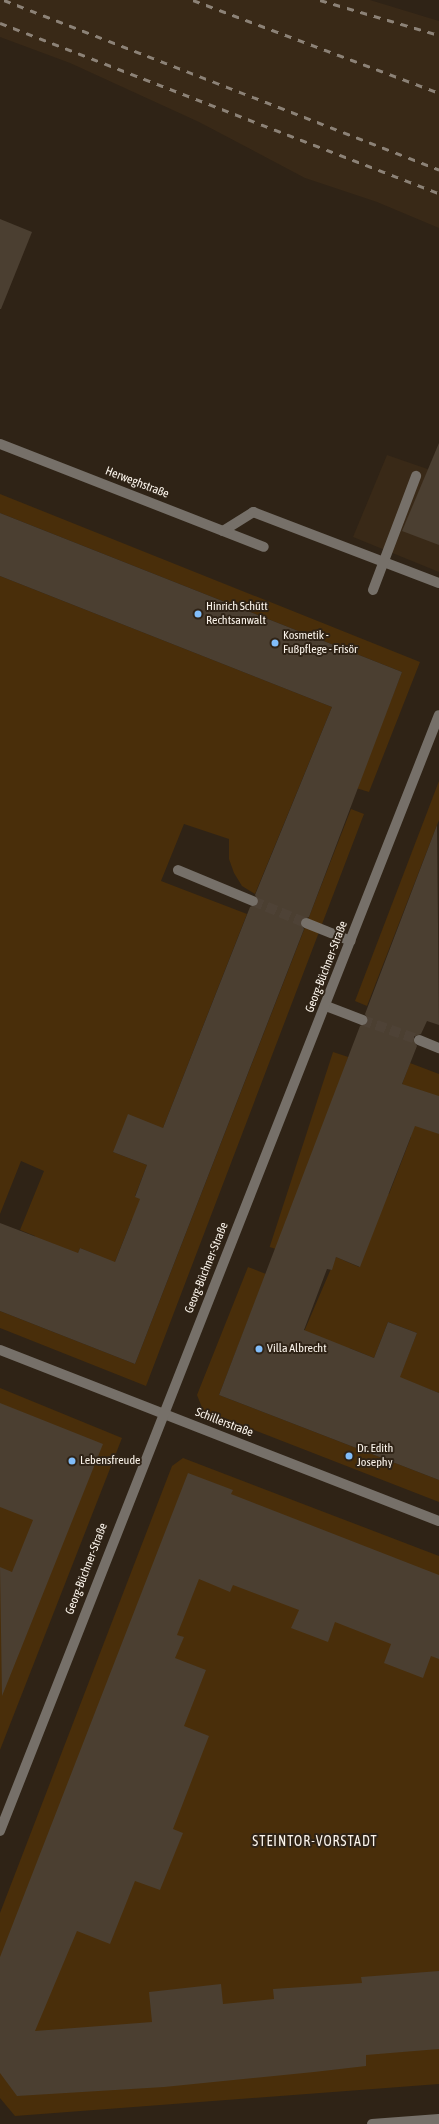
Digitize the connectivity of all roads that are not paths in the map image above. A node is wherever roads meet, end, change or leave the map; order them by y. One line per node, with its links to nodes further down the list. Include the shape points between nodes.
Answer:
1 (0, 444): 3 (street, Herweghstraße)
2 (416, 476): 5 (street)
3 (223, 531): 4 (street, Herweghstraße); 5 (street, via 253,512)
4 (264, 547)
5 (383, 561): 6 (street); 7 (street)
6 (439, 583)
7 (373, 590)
8 (439, 715): 12 (street, Georg-Büchner-Straße)
9 (178, 870): 10 (street)
10 (253, 901)
11 (306, 923): 12 (street)
12 (352, 942): 13 (street, Georg-Büchner-Straße)
13 (326, 1006): 14 (street); 18 (street, Georg-Büchner-Straße)
14 (362, 1020)
15 (419, 1040): 16 (street)
16 (439, 1048)
17 (0, 1350): 18 (street, Schillerstraße)
18 (162, 1412): 19 (street, Schillerstraße); 20 (street, Georg-Büchner-Straße)
19 (439, 1521)
20 (0, 1831)
21 (439, 2119): 22 (street)
22 (372, 2124)

